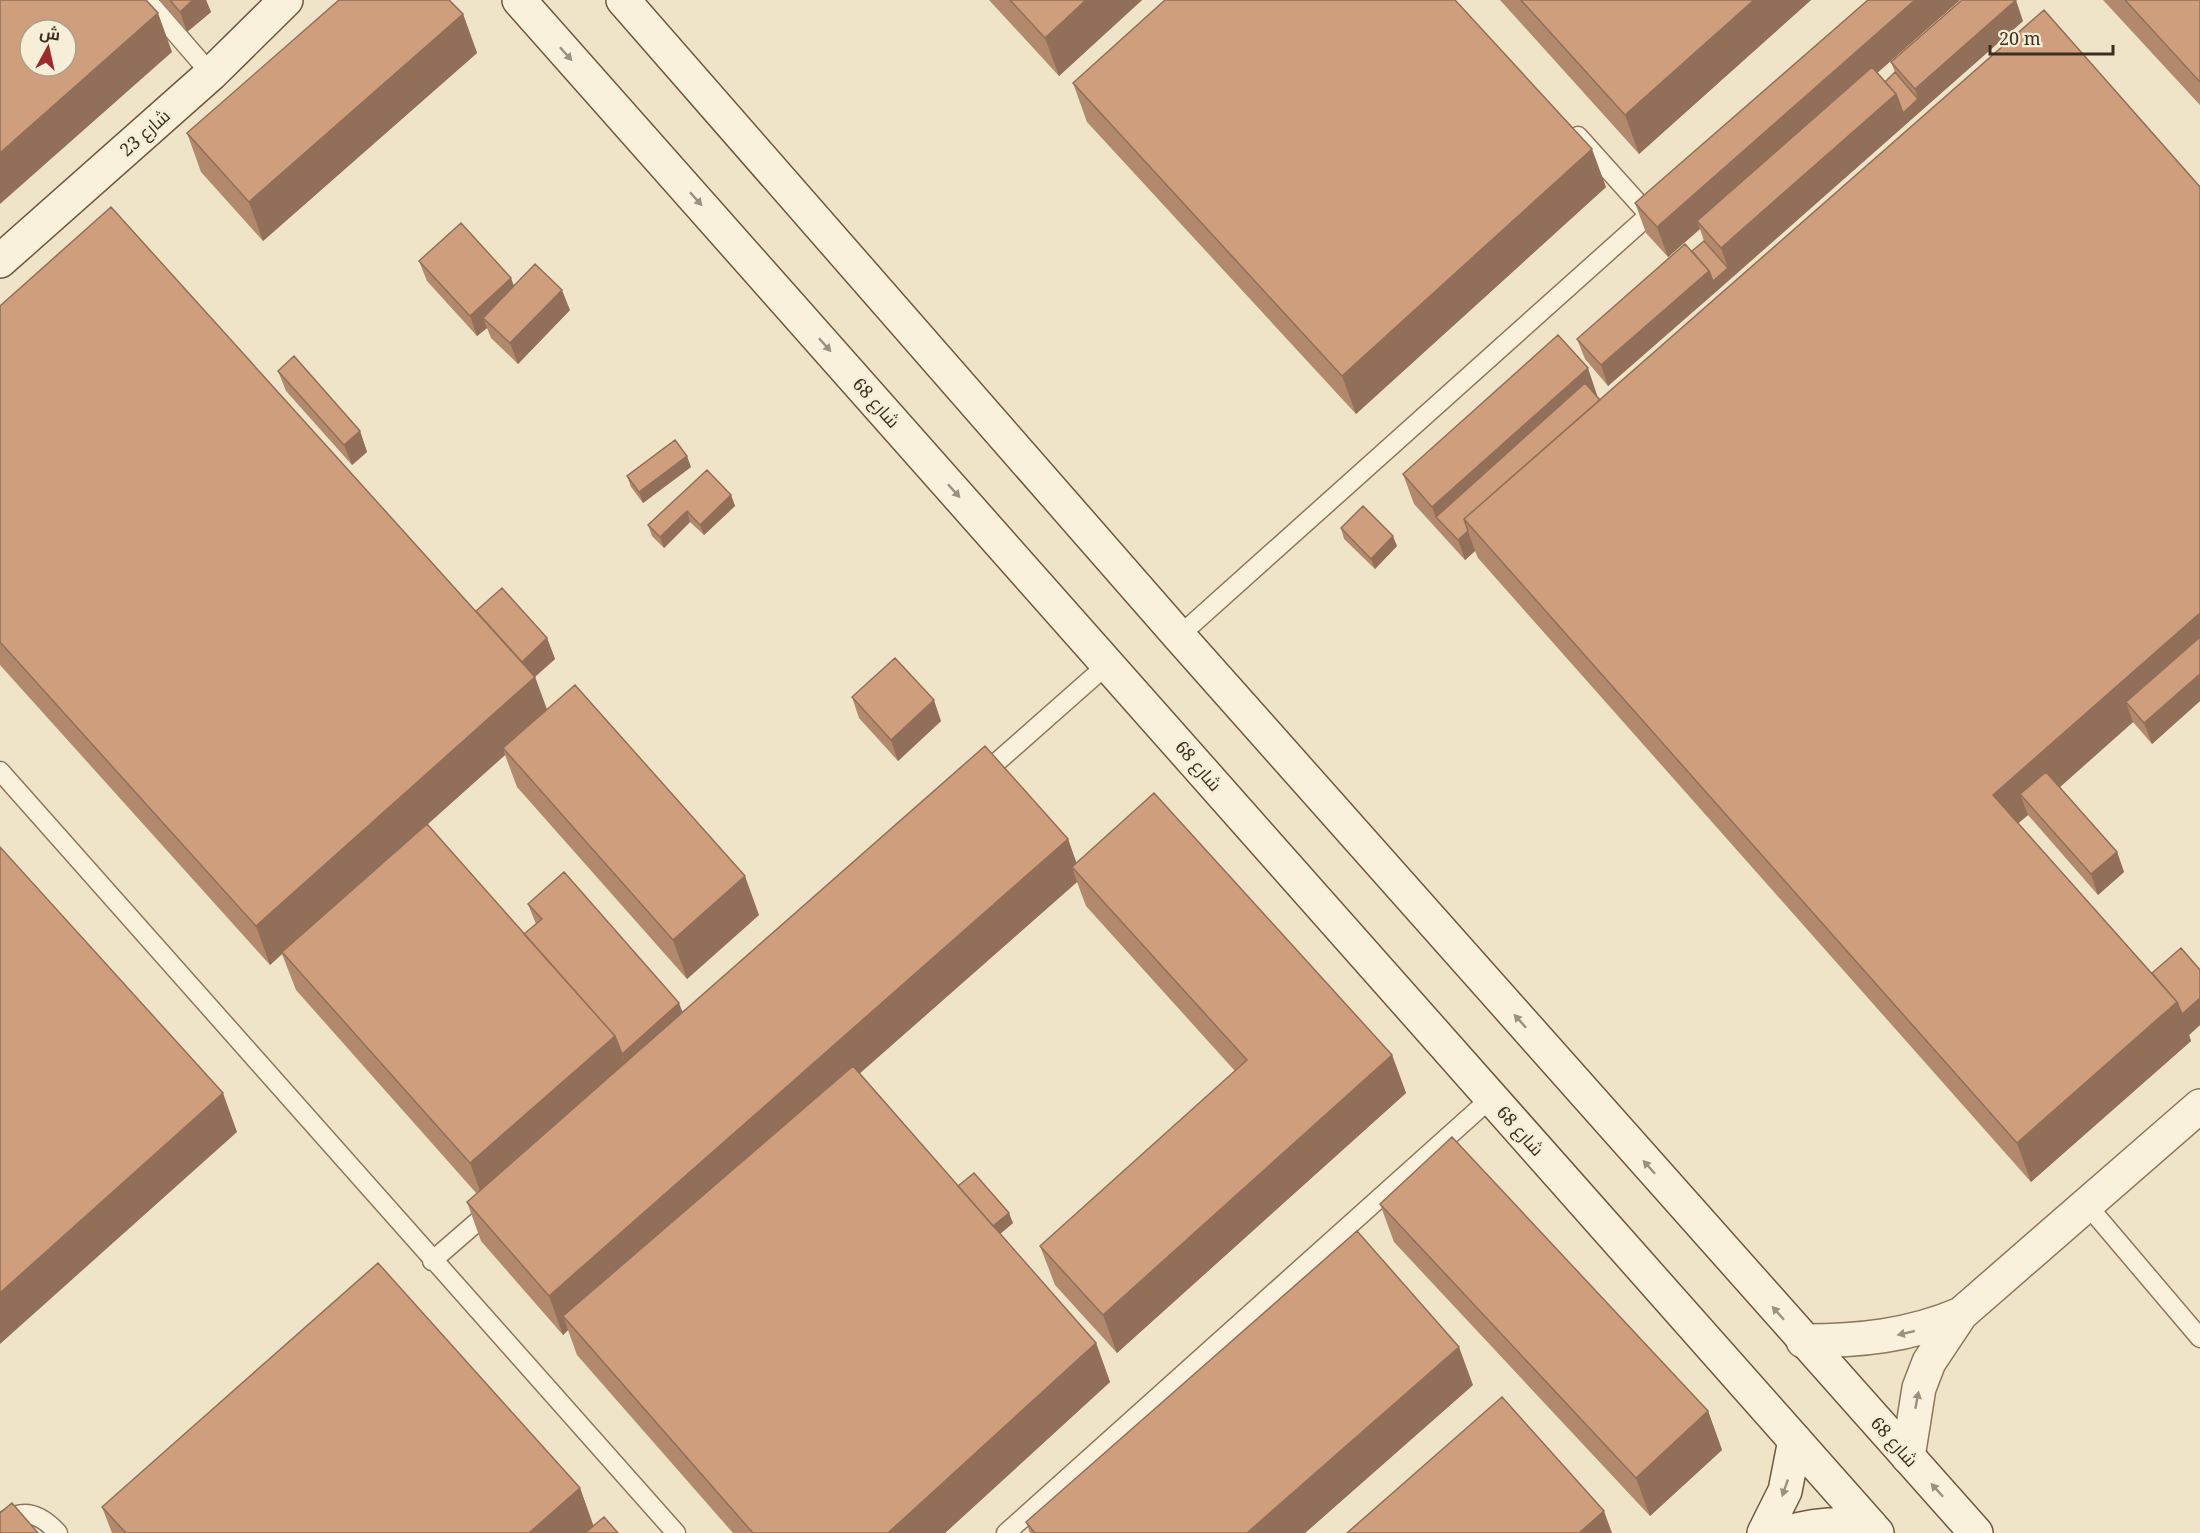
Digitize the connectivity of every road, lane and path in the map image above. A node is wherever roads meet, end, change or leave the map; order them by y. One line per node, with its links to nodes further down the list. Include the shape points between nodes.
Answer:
1 (147, 0): 5 (lane)
2 (286, 0): 5 (street, شارع 23)
3 (623, 0): 10 (street, شارع 68)
4 (518, 3): 11 (street, شارع 68, one-way to 11)
5 (211, 74): 9 (street, شارع 23)
6 (1563, 120): 8 (lane)
7 (1675, 191): 8 (lane)
8 (1649, 215): 10 (lane)
9 (0, 261)
10 (1179, 636): 21 (street, شارع 68, one-way to 10)
11 (1108, 664): 13 (lane); 14 (street, شارع 68)
12 (0, 771): 18 (lane)
13 (966, 790)
14 (1491, 1098): 22 (street, شارع 68); 28 (lane)
15 (2200, 1106): 17 (street)
16 (503, 1198): 18 (lane)
17 (2088, 1206): 19 (street); 20 (lane)
18 (432, 1261): 27 (lane)
19 (1961, 1314): 21 (street, one-way to 21, via 1917,1330 1878,1338); 23 (street, one-way to 19, via 1920,1388 1929,1362)
20 (2200, 1338)
21 (1803, 1341): 23 (street, شارع 68)
22 (1795, 1440): 25 (street, شارع 68); 29 (street, one-way to 29, via 1785,1491)
23 (1908, 1458): 31 (street, شارع 68, one-way to 23)
24 (0, 1524): 26 (lane, via 12,1516 36,1515)
25 (1874, 1529): 30 (street, via 1830,1524)
26 (58, 1533)
27 (676, 1533)
28 (1006, 1533)
29 (1764, 1533)
30 (1786, 1533)
31 (1976, 1533)

